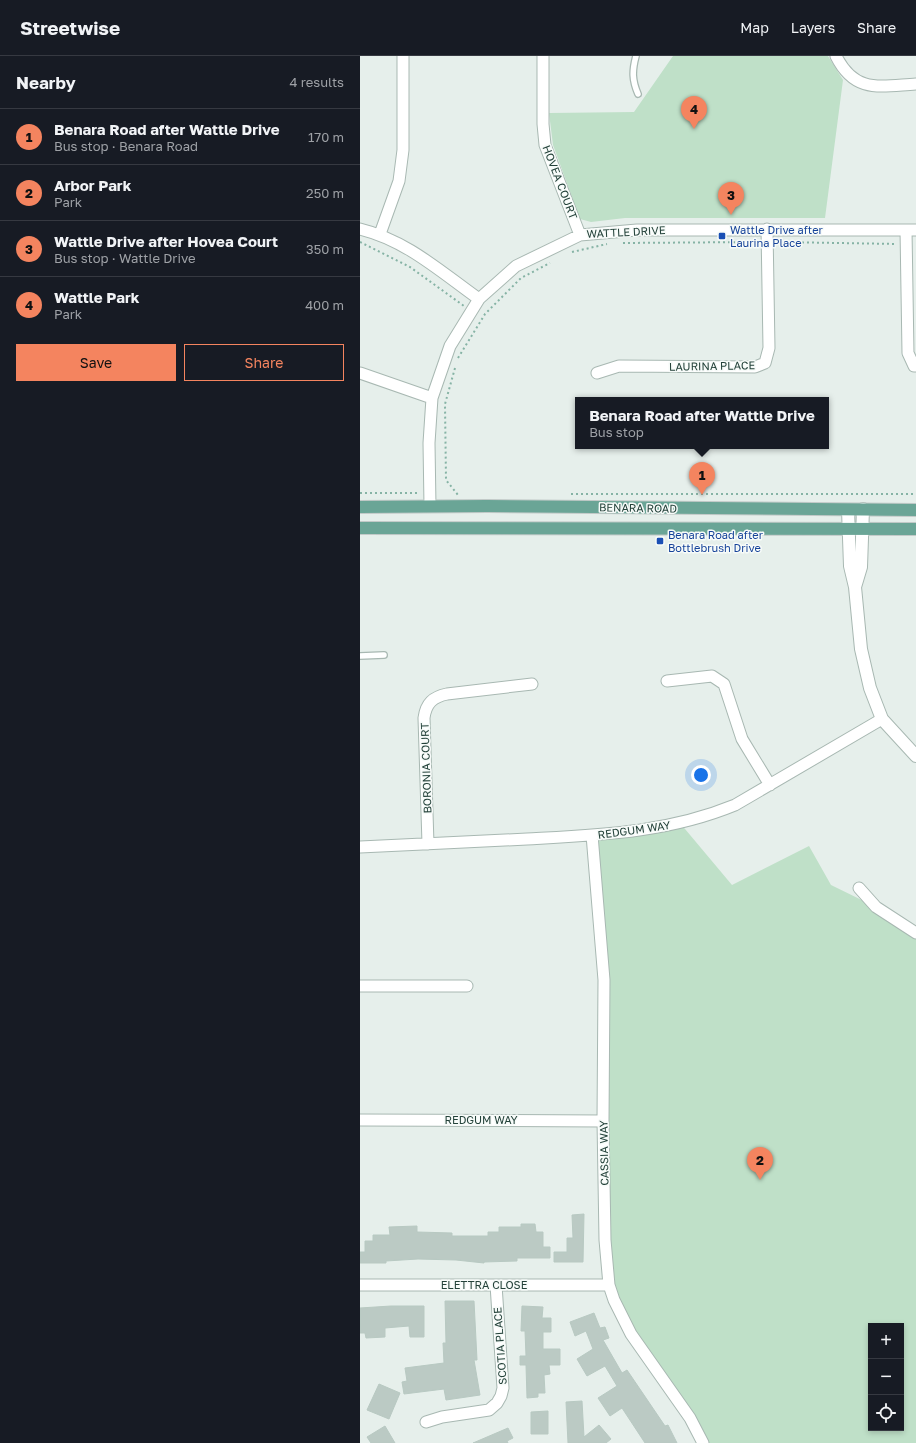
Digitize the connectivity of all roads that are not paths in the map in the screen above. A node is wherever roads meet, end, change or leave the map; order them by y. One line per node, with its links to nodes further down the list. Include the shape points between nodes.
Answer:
1 (403, 56): 10 (street, via 403,150 399,181)
2 (543, 56): 11 (street, HOVEA COURT, via 542,124 545,146)
3 (636, 56): 6 (lane, via 632,80)
4 (836, 56): 5 (street, via 856,82 874,86)
5 (916, 84)
6 (638, 94)
7 (360, 229): 10 (street)
8 (767, 229): 9 (street, WATTLE DRIVE); 11 (street, WATTLE DRIVE, via 637,230); 15 (street, LAURINA PLACE, via 769,348 765,363 755,367 619,366)
9 (911, 230): 13 (street, via 906,244 908,353)
10 (380, 234): 12 (street, via 417,254)
11 (580, 235): 12 (street, WATTLE DRIVE, via 516,266)
12 (479, 299): 16 (street, WATTLE DRIVE, via 450,346)
13 (916, 366)
14 (360, 373): 16 (street)
15 (597, 373)
16 (432, 398): 17 (street, WATTLE DRIVE, via 429,443)
17 (430, 506): 18 (main road, BENARA ROAD); 19 (main road, BENARA ROAD); 24 (main road)
18 (360, 507)
19 (651, 509): 20 (main road, BENARA ROAD); 25 (main road)
20 (848, 510): 21 (main road, BENARA ROAD); 26 (street)
21 (863, 510): 22 (main road, BENARA ROAD); 27 (street)
22 (916, 510)
23 (360, 528): 24 (main road, BENARA ROAD)
24 (430, 528): 25 (main road, BENARA ROAD)
25 (652, 528): 26 (main road, BENARA ROAD)
26 (848, 528): 27 (main road, BENARA ROAD); 29 (street, via 850,566)
27 (864, 528): 28 (main road, BENARA ROAD); 29 (street, via 862,567)
28 (916, 529)
29 (855, 587): 34 (street, via 864,665)
30 (384, 655): 31 (lane)
31 (360, 656)
32 (667, 681): 36 (street, via 712,676 724,684 742,739)
33 (532, 684): 38 (street, BORONIA COURT, via 447,694 430,701 424,718)
34 (882, 719): 35 (street); 36 (street, REDGUM WAY)
35 (916, 756)
36 (770, 785): 37 (street, REDGUM WAY, via 735,804 692,820 649,830)
37 (592, 836): 38 (street, REDGUM WAY); 45 (street, CASSIA WAY, via 604,980)
38 (428, 844): 39 (street, REDGUM WAY)
39 (360, 847)
40 (859, 888): 41 (street, via 876,907)
41 (916, 933)
42 (360, 986): 43 (street)
43 (467, 986)
44 (360, 1120): 45 (street, REDGUM WAY)
45 (603, 1121): 48 (street, CASSIA WAY, via 605,1240)
46 (360, 1285): 47 (street, ELETTRA CLOSE)
47 (496, 1285): 48 (street, ELETTRA CLOSE); 49 (street, SCOTIA PLACE, via 504,1388 501,1396 489,1410)
48 (609, 1285): 50 (street, CASSIA WAY, via 631,1334 690,1418)
49 (426, 1422)
50 (703, 1443)

